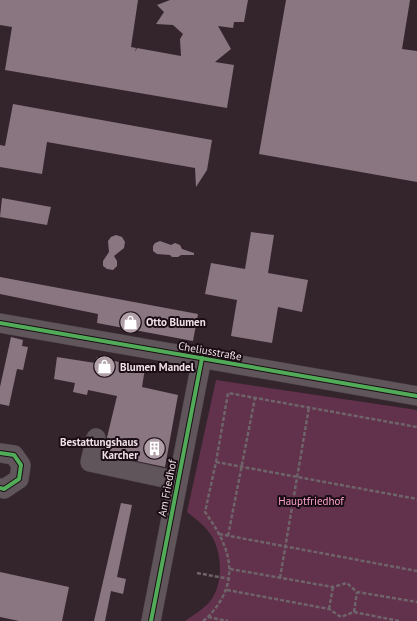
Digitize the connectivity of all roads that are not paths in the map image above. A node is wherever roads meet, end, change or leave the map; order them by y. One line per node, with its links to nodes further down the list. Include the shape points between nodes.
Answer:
1 (0, 323): 2 (street, Cheliusstraße)
2 (202, 358): 3 (street, Cheliusstraße); 6 (street, Am Friedhof)
3 (417, 396)
4 (96, 438): 6 (street, via 90,462)
5 (0, 452): 7 (street, via 14,455 21,465 19,479 4,489)
6 (178, 481): 8 (street, Am Friedhof)
7 (0, 488)
8 (151, 621)

